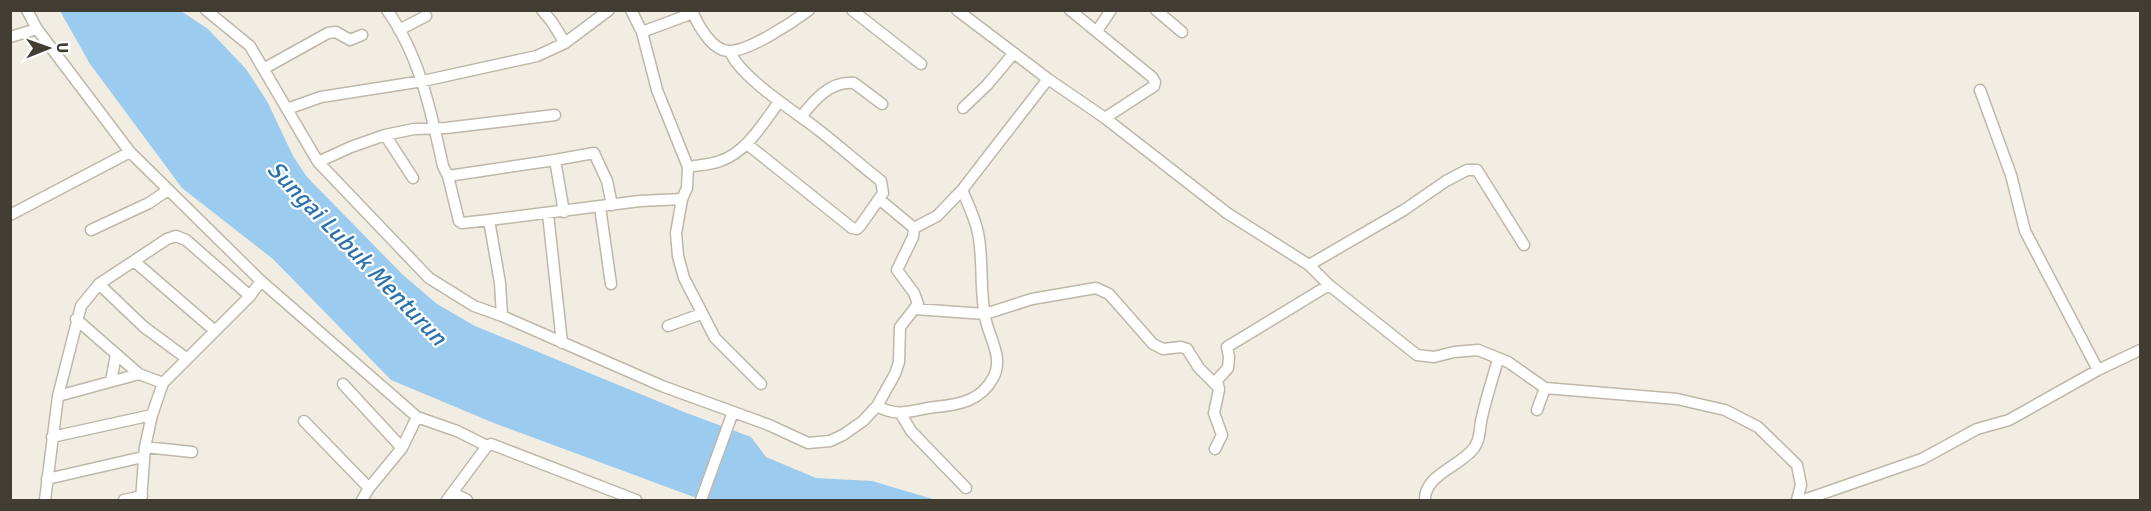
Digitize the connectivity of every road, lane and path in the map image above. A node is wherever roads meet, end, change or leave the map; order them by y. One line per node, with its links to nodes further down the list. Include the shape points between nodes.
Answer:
1 (27, 10): 15 (street)
2 (206, 10): 26 (street, via 250,46)
3 (387, 10): 16 (street)
4 (542, 10): 22 (street)
5 (609, 10): 22 (street)
6 (632, 10): 18 (street)
7 (809, 10): 23 (street, via 753,43)
8 (852, 10): 25 (street)
9 (957, 10): 24 (street)
10 (1070, 10): 17 (street)
11 (1111, 10): 17 (street)
12 (1156, 10): 19 (street)
13 (692, 12): 18 (street); 23 (street, via 716,46)
14 (426, 16): 16 (street)
15 (37, 29): 21 (street); 40 (street)
16 (399, 30): 28 (street)
17 (1097, 31): 36 (street, via 1155,82)
18 (642, 32): 43 (street, via 657,90)
19 (1182, 32)
20 (362, 35): 26 (street, via 350,40 336,32 328,33)
21 (10, 37)
22 (565, 43): 28 (street, via 537,56)
23 (730, 51): 30 (street, via 735,62)
24 (1014, 53): 27 (street); 32 (street)
25 (921, 64)
26 (265, 69): 33 (street)
27 (1048, 79): 36 (street); 46 (street)
28 (423, 81): 33 (street, via 321,97); 37 (street)
29 (1980, 90): 78 (street, via 2011,175 2025,231)
30 (780, 102): 35 (street); 39 (street)
31 (882, 104): 35 (street, via 849,83 822,92)
32 (963, 108)
33 (287, 109): 42 (street)
34 (555, 115): 37 (street)
35 (801, 117): 49 (street, via 881,181 883,193)
36 (1105, 118): 60 (street, via 1227,213)
37 (435, 129): 38 (street); 44 (street)
38 (385, 135): 42 (street); 45 (street)
39 (747, 144): 43 (street, via 717,163); 49 (street, via 852,228 860,226)
40 (130, 152): 47 (street); 54 (street)
41 (555, 160): 44 (street); 50 (street, via 594,153 607,181); 52 (street)
42 (318, 162): 69 (street, via 429,278 474,306)
43 (688, 167): 48 (street)
44 (448, 176): 55 (street, via 459,221)
45 (413, 178)
46 (962, 190): 56 (street, via 937,216); 68 (street, via 978,233)
47 (171, 193): 57 (street); 61 (street)
48 (682, 199): 50 (street); 67 (street, via 676,233 678,256)
49 (879, 199): 56 (street)
50 (612, 205): 51 (street)
51 (600, 207): 52 (street); 63 (street)
52 (564, 212): 53 (street)
53 (548, 214): 55 (street); 73 (street)
54 (10, 215)
55 (489, 220): 69 (street)
56 (914, 228): 66 (street, via 897,270 918,300)
57 (91, 230)
58 (1524, 245): 60 (street, via 1477,170 1471,169)
59 (134, 261): 62 (street); 65 (street, via 172,237 181,237); 72 (street)
60 (1309, 265): 64 (street)
61 (261, 281): 65 (street); 92 (street)
62 (99, 284): 70 (street); 76 (street, via 144,327)
63 (612, 284)
64 (1329, 285): 77 (street, via 1417,355 1434,357 1478,351); 84 (street, via 1229,345 1228,368 1217,380)
65 (250, 296): 72 (street)
66 (915, 309): 68 (street); 87 (street, via 900,327 899,362)
67 (701, 314): 71 (street); 83 (street, via 715,338)
68 (985, 315): 84 (street, via 1032,298 1102,289 1153,344 1163,349 1187,349 1199,368); 89 (street, via 998,362 987,387 973,400 959,405)
69 (502, 316): 73 (street)
70 (76, 319): 75 (street); 86 (street)
71 (668, 326)
72 (215, 331): 76 (street)
73 (562, 343): 91 (street)
74 (2140, 351): 78 (street)
75 (116, 355): 79 (street); 80 (street)
76 (186, 358): 81 (street)
77 (1498, 359): 85 (street); 111 (street, via 1474,448 1430,485)
78 (2098, 370): 113 (street, via 2009,420 1977,429 1922,459)
79 (139, 374): 80 (street); 81 (street)
80 (111, 381): 86 (street)
81 (163, 383): 90 (street)
82 (344, 384): 96 (street)
83 (761, 384)
84 (1219, 387): 97 (street, via 1214,413 1222,435)
85 (1545, 388): 88 (street); 112 (street, via 1677,399 1725,410 1758,427 1797,465 1801,485)
86 (58, 396): 94 (street)
87 (877, 406): 89 (street); 91 (street, via 830,441 808,442)
88 (1537, 410)
89 (901, 414): 102 (street, via 910,431)
90 (152, 415): 94 (street); 98 (street)
91 (732, 415): 110 (street)
92 (417, 417): 95 (street); 96 (street)
93 (304, 422): 101 (street)
94 (52, 437): 100 (street)
95 (486, 446): 103 (street); 109 (street, via 498,445)
96 (402, 448): 101 (street)
97 (1215, 449)
98 (144, 452): 99 (street); 100 (street); 104 (street)
99 (192, 452)
100 (47, 479): 105 (street)
101 (369, 488): 107 (street)
102 (966, 488)
103 (450, 497): 108 (street)
104 (141, 498): 106 (street)
105 (45, 501)
106 (124, 501)
107 (362, 501)
108 (467, 501)
109 (636, 501)
110 (702, 501)
111 (1425, 501)
112 (1797, 501)
113 (1804, 501)

